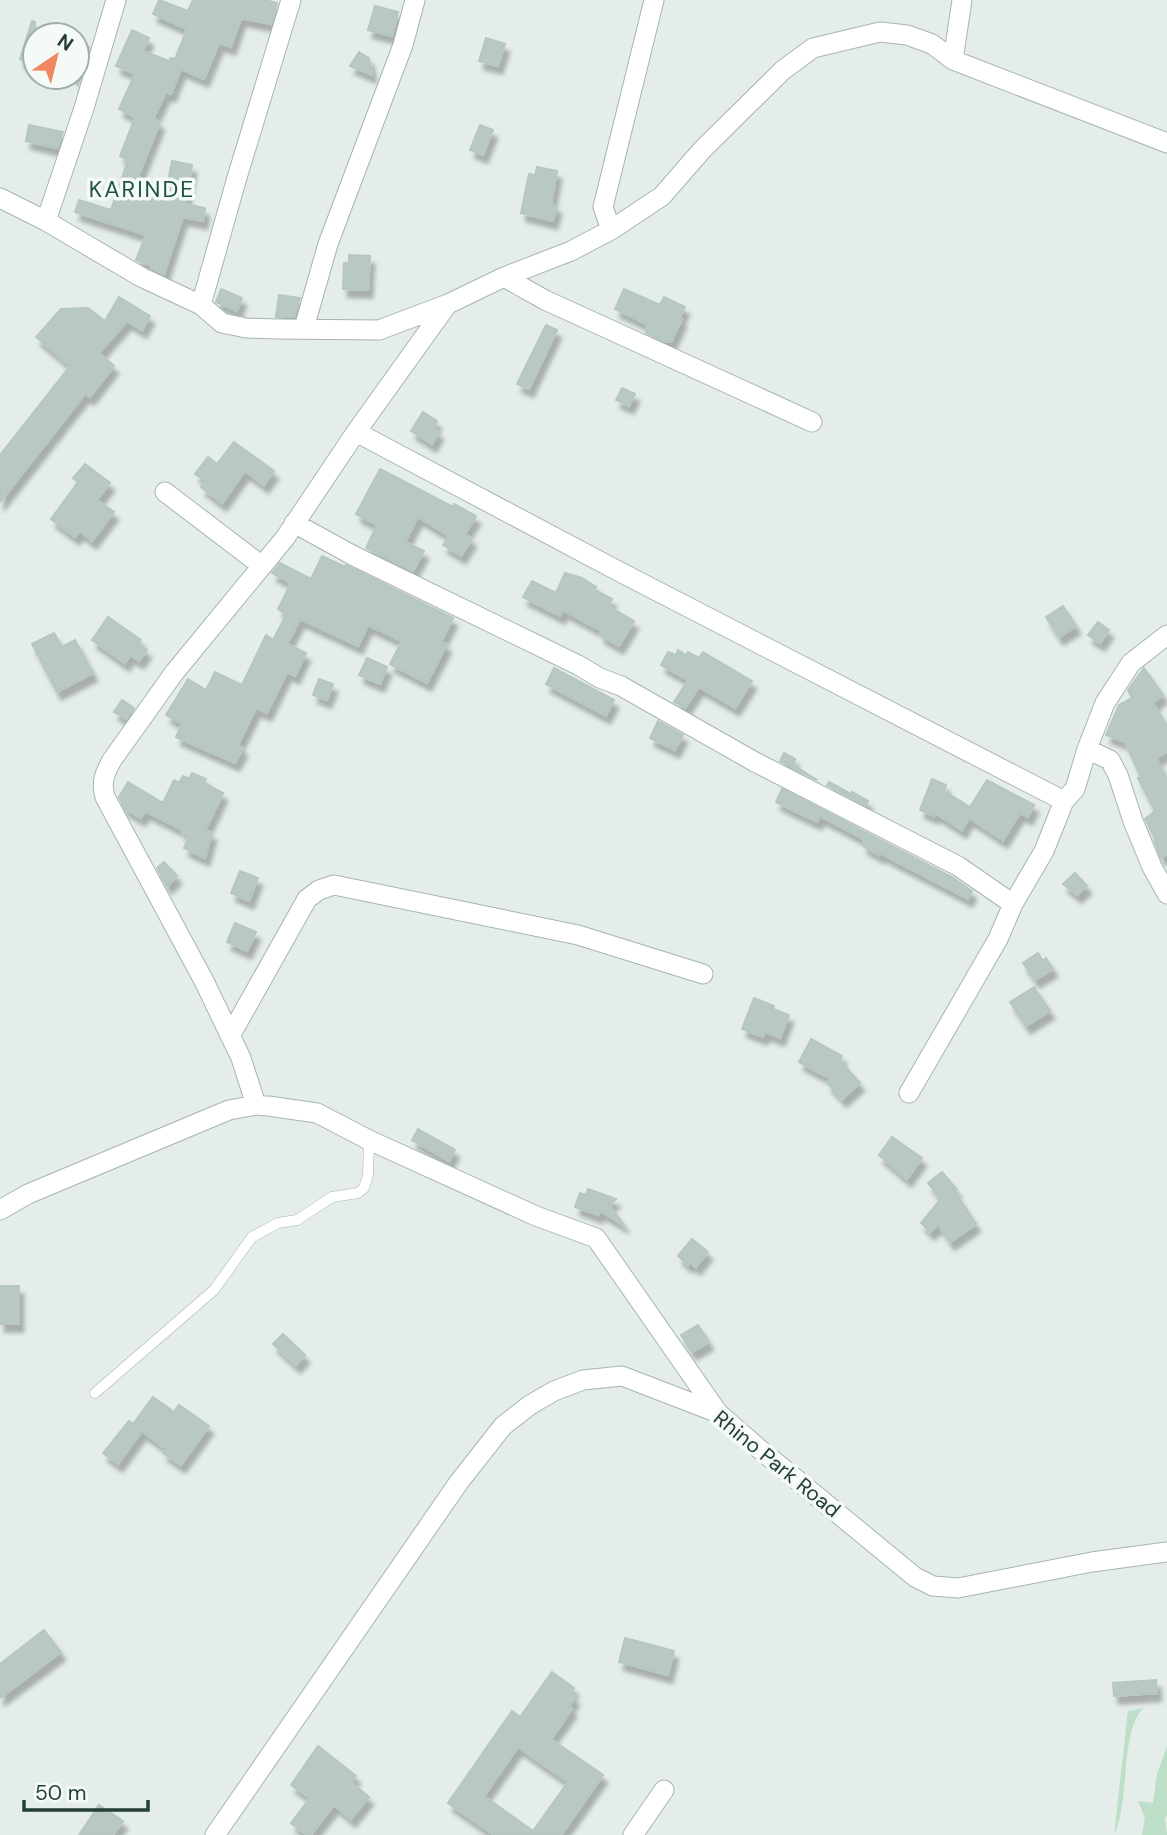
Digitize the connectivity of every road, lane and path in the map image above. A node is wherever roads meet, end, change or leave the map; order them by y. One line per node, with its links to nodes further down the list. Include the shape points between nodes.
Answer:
1 (116, 0): 9 (street)
2 (291, 0): 12 (street)
3 (415, 0): 14 (street, via 403,46 328,244)
4 (654, 0): 10 (street, via 603,208)
5 (962, 0): 6 (street)
6 (953, 61): 7 (street); 10 (street, via 932,44 907,35 880,33 813,48 783,70 662,196)
7 (1167, 143)
8 (0, 198): 9 (street)
9 (46, 221): 12 (street, via 141,276)
10 (611, 230): 11 (street)
11 (504, 277): 13 (street); 15 (street)
12 (201, 304): 14 (street, via 222,323 246,328)
13 (448, 304): 14 (street, via 379,330); 16 (street)
14 (304, 328)
15 (812, 422)
16 (356, 432): 18 (street); 22 (street)
17 (165, 492): 19 (street)
18 (294, 523): 19 (street); 24 (street, via 677,716 755,762 958,866)
19 (262, 566): 26 (street, via 174,673 112,760 102,786)
20 (1167, 635): 21 (street, via 1131,663 1105,704)
21 (1087, 749): 22 (street, via 1075,789); 23 (street, via 1110,761 1118,775 1133,821)
22 (1064, 801): 24 (street, via 1044,851)
23 (1167, 894)
24 (1013, 904): 27 (street, via 998,939)
25 (703, 974): 26 (street, via 578,935 334,885 307,899)
26 (230, 1036): 28 (street)
27 (909, 1093)
28 (256, 1105): 29 (street, via 317,1113); 30 (street, via 229,1110)
29 (369, 1140): 31 (lane, via 364,1188 332,1197 297,1220 278,1223 252,1237 214,1290); 32 (street, via 545,1220 596,1238)
30 (0, 1210)
31 (95, 1393)
32 (718, 1413): 33 (street, Rhino Park Road, via 915,1577 933,1586 969,1587); 35 (street, Rhino Park Road, via 622,1376 602,1376 554,1391 503,1426 458,1482)
33 (1167, 1552)
34 (664, 1790): 36 (street)
35 (215, 1835)
36 (633, 1835)

